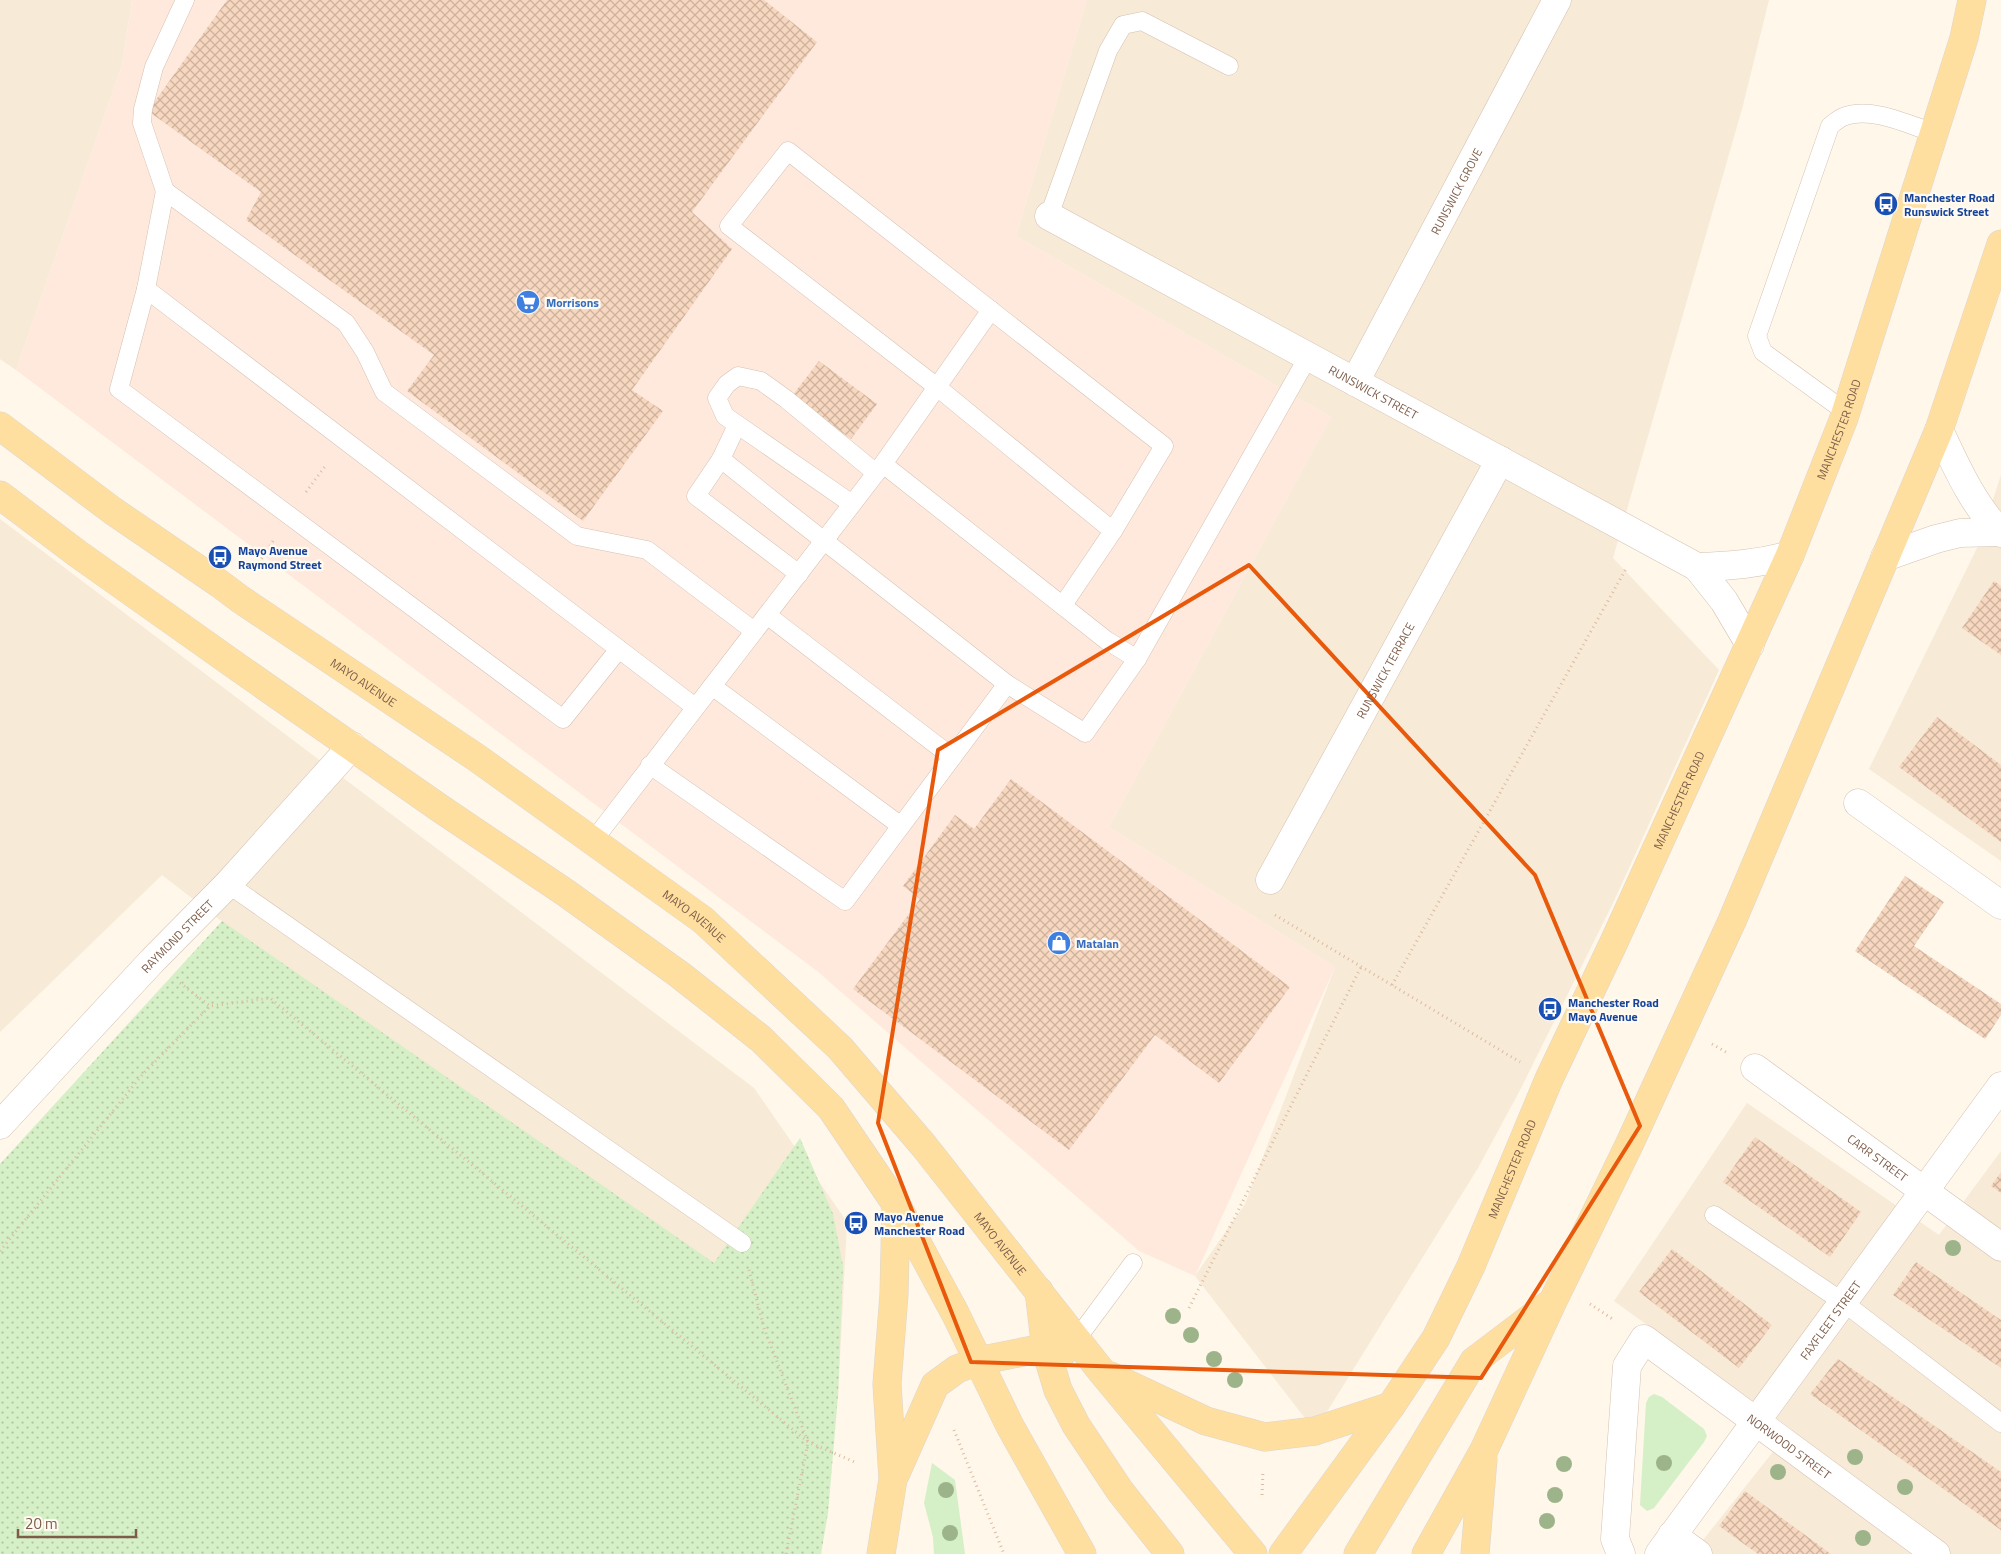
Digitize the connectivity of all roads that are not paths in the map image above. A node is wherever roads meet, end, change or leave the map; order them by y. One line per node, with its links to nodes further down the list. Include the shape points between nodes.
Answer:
1 (185, 0): 6 (lane, via 154,67 143,108 142,123)
2 (1556, 0): 12 (street, RUNSWICK GROVE)
3 (1972, 0): 5 (main road, MANCHESTER ROAD, via 1964,38)
4 (1229, 66): 7 (lane, via 1142,21 1124,25 1108,51)
5 (1934, 133): 14 (main road, MANCHESTER ROAD); 14 (lane, via 1888,117 1864,114 1843,117 1830,126 1757,336 1763,352)
6 (165, 191): 9 (lane); 32 (lane, via 346,323 365,352 384,392 577,536 647,550)
7 (1049, 216): 11 (street, RUNSWICK STREET)
8 (2001, 244): 17 (main road)
9 (146, 289): 34 (lane); 34 (lane, via 119,389 563,719)
10 (991, 310): 13 (lane); 13 (lane, via 788,151 729,226); 23 (lane, via 1164,446)
11 (1308, 356): 12 (street, RUNSWICK STREET); 35 (lane)
12 (1355, 382): 19 (street, RUNSWICK STREET)
13 (937, 387): 20 (lane); 23 (lane)
14 (1846, 412): 26 (main road, MANCHESTER ROAD)
15 (738, 425): 18 (lane); 20 (lane, via 725,416 717,398 738,376 761,381); 22 (lane)
16 (0, 426): 44 (main road, MAYO AVENUE, via 114,511 477,758)
17 (1939, 430): 24 (street, via 1959,473); 27 (main road)
18 (721, 459): 25 (lane); 29 (lane, via 696,496)
19 (1500, 460): 28 (street, RUNSWICK STREET); 45 (street, RUNSWICK TERRACE)
20 (880, 469): 22 (lane); 30 (lane)
21 (0, 495): 39 (main road, via 78,554)
22 (852, 504): 25 (lane)
23 (1112, 531): 30 (lane)
24 (2000, 533): 27 (street, via 1952,535)
25 (824, 540): 29 (lane); 36 (lane)
26 (1790, 555): 28 (street, via 1762,563); 33 (main road, MANCHESTER ROAD)
27 (1885, 557): 58 (main road, via 1732,921)
28 (1697, 567): 33 (street, RUNSWICK STREET, via 1724,601)
29 (799, 574): 31 (lane)
30 (1063, 606): 35 (lane, via 1106,640)
31 (767, 615): 32 (lane); 40 (lane)
32 (754, 631): 37 (lane)
33 (1750, 645): 63 (main road, MANCHESTER ROAD, via 1549,1079 1470,1266 1436,1338)
34 (619, 649): 38 (lane)
35 (1137, 659): 36 (lane, via 1085,734)
36 (1007, 684): 40 (lane)
37 (712, 686): 38 (lane); 43 (lane)
38 (696, 708): 41 (lane)
39 (352, 746): 46 (street, RAYMOND STREET); 52 (main road, via 566,893 680,975 761,1039 831,1108)
40 (952, 757): 43 (lane)
41 (650, 765): 43 (lane, via 845,901); 44 (lane)
42 (1858, 803): 47 (street)
43 (901, 826)
44 (593, 841): 57 (main road, MAYO AVENUE, via 703,920 840,1048 924,1146)
45 (1270, 880)
46 (228, 884): 50 (street, RAYMOND STREET); 54 (lane)
47 (2001, 905)
48 (1755, 1068): 51 (street, CARR STREET)
49 (2001, 1086): 51 (street, FAXFLEET STREET)
50 (0, 1125)
51 (1925, 1190): 55 (street, CARR STREET); 59 (street, FAXFLEET STREET)
52 (896, 1204): 62 (main road); 67 (main road, via 888,1384)
53 (1714, 1215): 59 (lane)
54 (742, 1243)
55 (2001, 1247)
56 (1132, 1263): 61 (lane)
57 (1039, 1292): 60 (main road); 61 (main road, MAYO AVENUE)
58 (1556, 1294): 66 (main road); 74 (main road, via 1474,1361)
59 (1843, 1302): 64 (street, FAXFLEET STREET); 65 (lane)
60 (1046, 1350): 61 (main road); 62 (main road); 71 (main road, via 1058,1390 1076,1425 1120,1491)
61 (1088, 1355): 63 (main road, via 1206,1420 1265,1437 1315,1431); 72 (main road, MAYO AVENUE)
62 (978, 1361): 67 (main road, via 957,1369 935,1385); 70 (main road, via 1034,1472)
63 (1391, 1406): 73 (main road, MANCHESTER ROAD)
64 (1756, 1422): 68 (street, FAXFLEET STREET); 77 (street, NORWOOD STREET, via 1644,1339 1627,1366 1615,1539); 79 (street, NORWOOD STREET)
65 (2001, 1423)
66 (1484, 1450): 75 (main road); 76 (main road)
67 (893, 1479): 69 (main road)
68 (1666, 1545): 78 (street)
69 (881, 1554)
70 (1082, 1554)
71 (1170, 1554)
72 (1253, 1554)
73 (1283, 1554)
74 (1358, 1554)
75 (1426, 1554)
76 (1475, 1554)
77 (1622, 1554)
78 (1698, 1554)
79 (1936, 1554)

